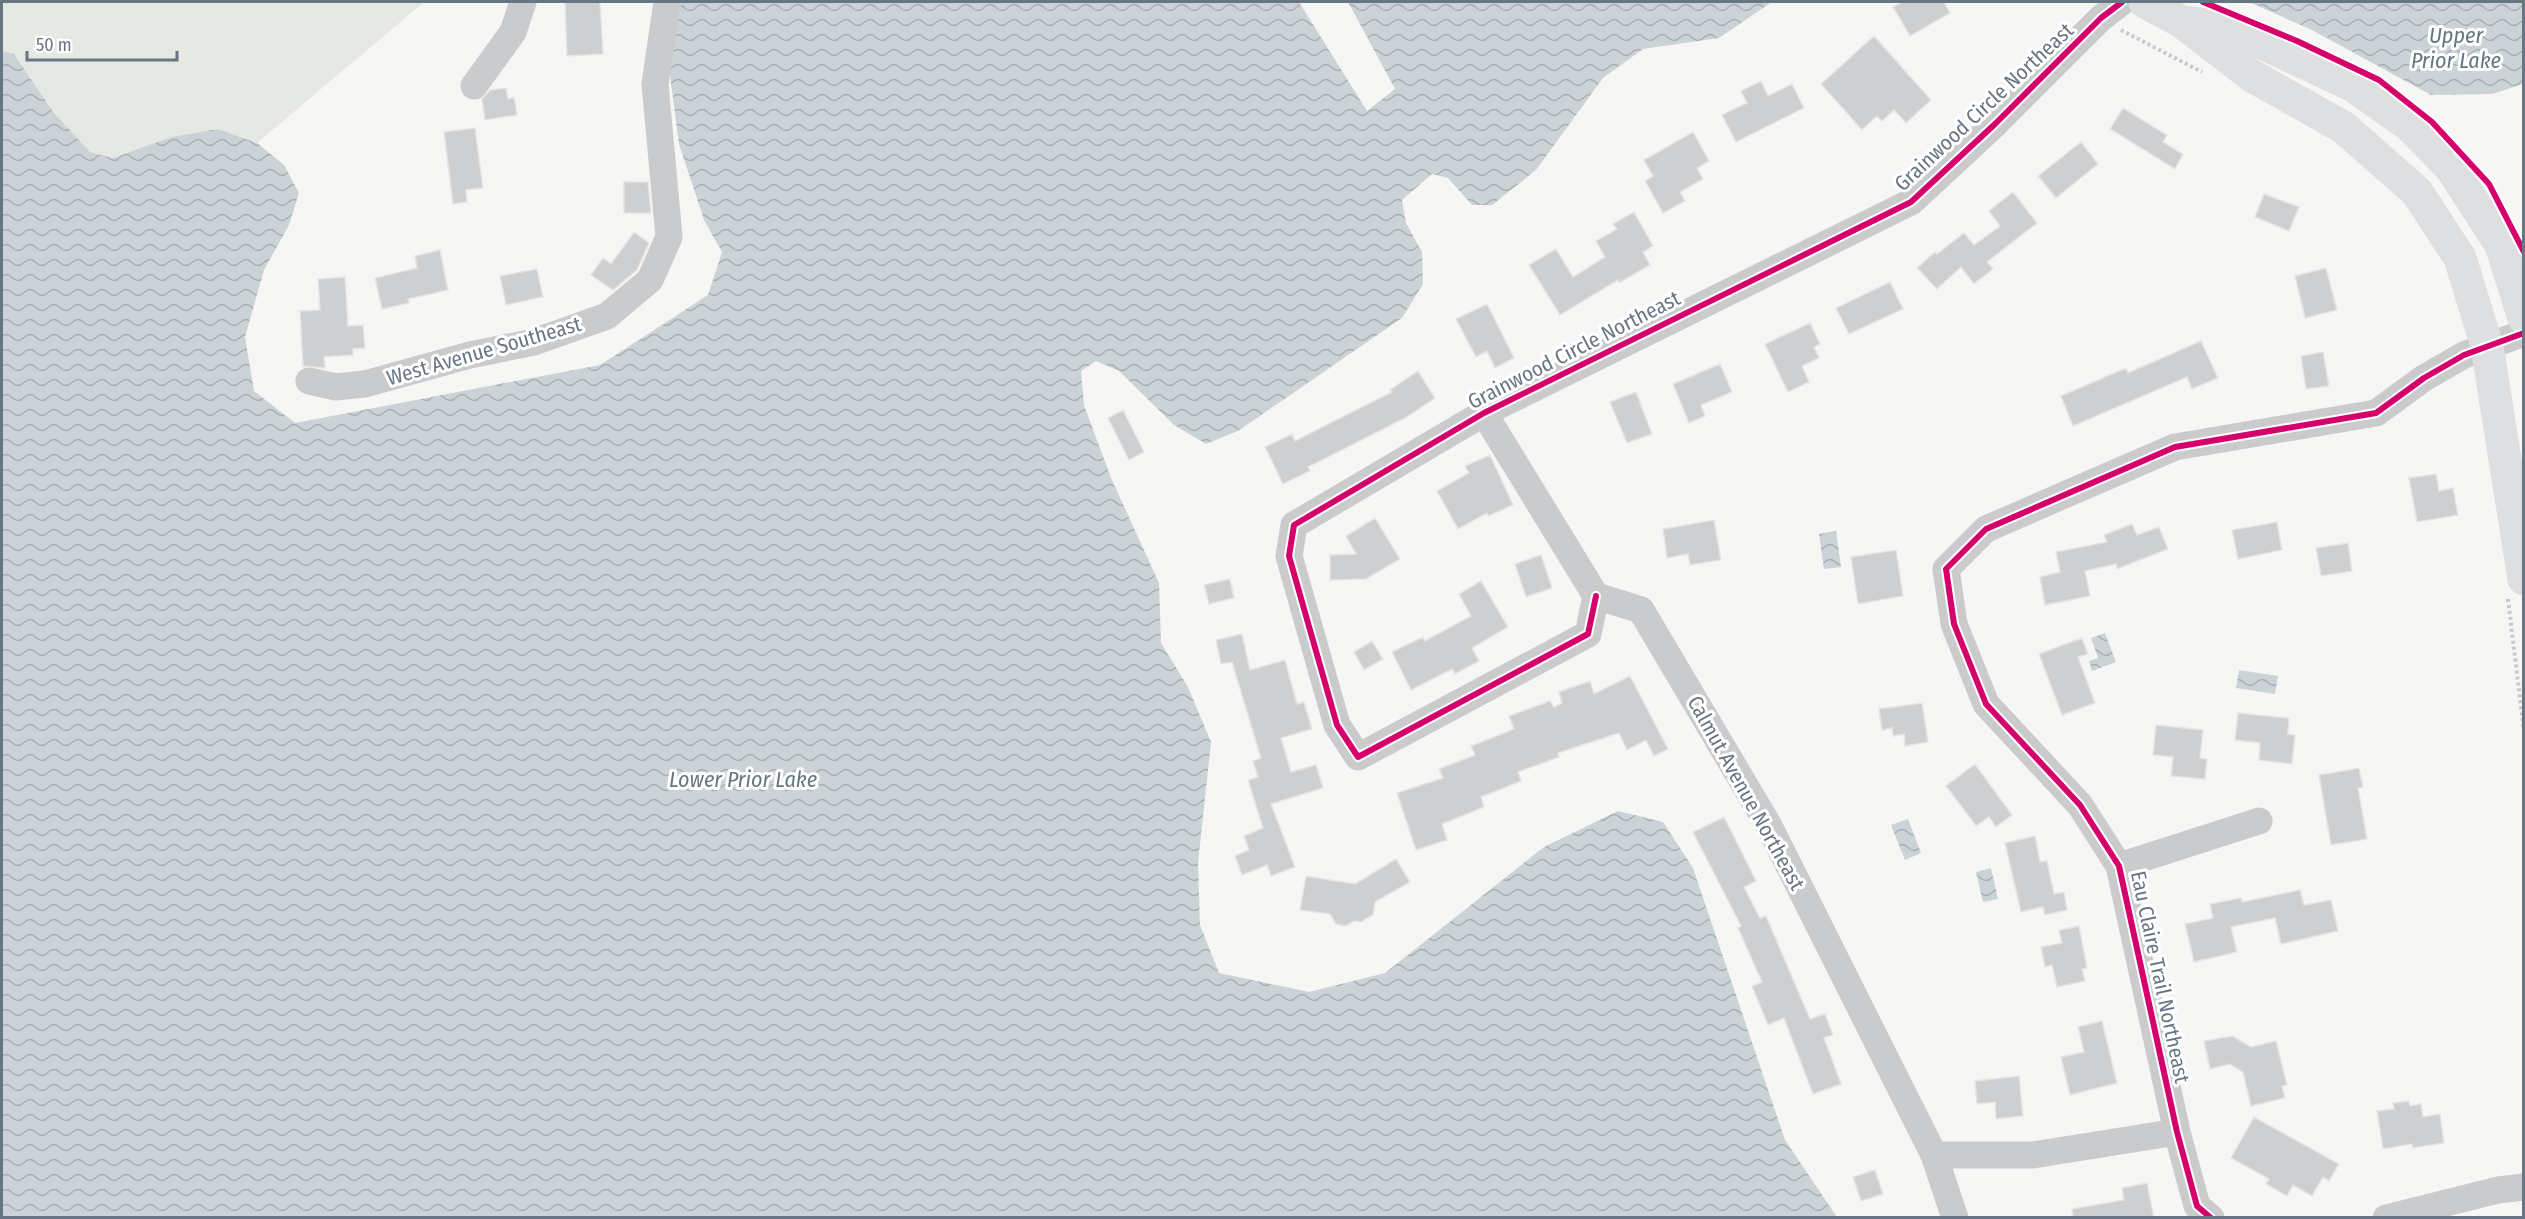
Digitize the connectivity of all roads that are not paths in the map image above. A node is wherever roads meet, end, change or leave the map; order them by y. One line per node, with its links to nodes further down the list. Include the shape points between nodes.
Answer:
1 (523, 2): 6 (street, via 513,32)
2 (667, 2): 8 (street, West Avenue Southeast, via 655,84 669,237 650,280 607,316 534,342 365,384 336,387)
3 (2145, 2): 5 (main road)
4 (2112, 10): 9 (street, Grainwood Circle Northeast, via 1911,202)
5 (2182, 22): 7 (main road, via 2252,76 2343,127 2417,192); 7 (main road, via 2228,27 2354,86 2410,126 2452,169 2501,246)
6 (474, 86)
7 (2511, 333): 10 (main road); 13 (street, Eau Claire Trail Northeast, via 2464,354 2376,413 2175,447 1986,529 1946,569 1954,624 1986,704 2080,805)
8 (309, 381)
9 (1484, 413): 11 (street); 11 (street, Grainwood Circle Northeast, via 1294,525 1289,556 1337,725 1358,757 1588,634)
10 (2516, 587)
11 (1596, 596): 15 (street, Calmut Avenue Northeast, via 1641,610 1769,826)
12 (2259, 820): 13 (street)
13 (2119, 866): 14 (street, Eau Claire Trail Northeast)
14 (2177, 1132): 15 (street, via 2033,1155); 18 (street, Eau Claire Trail Northeast, via 2197,1206)
15 (1934, 1155): 17 (street, Calmut Avenue Northeast)
16 (2523, 1186): 19 (street)
17 (1955, 1218)
18 (2211, 1218)
19 (2386, 1218)

